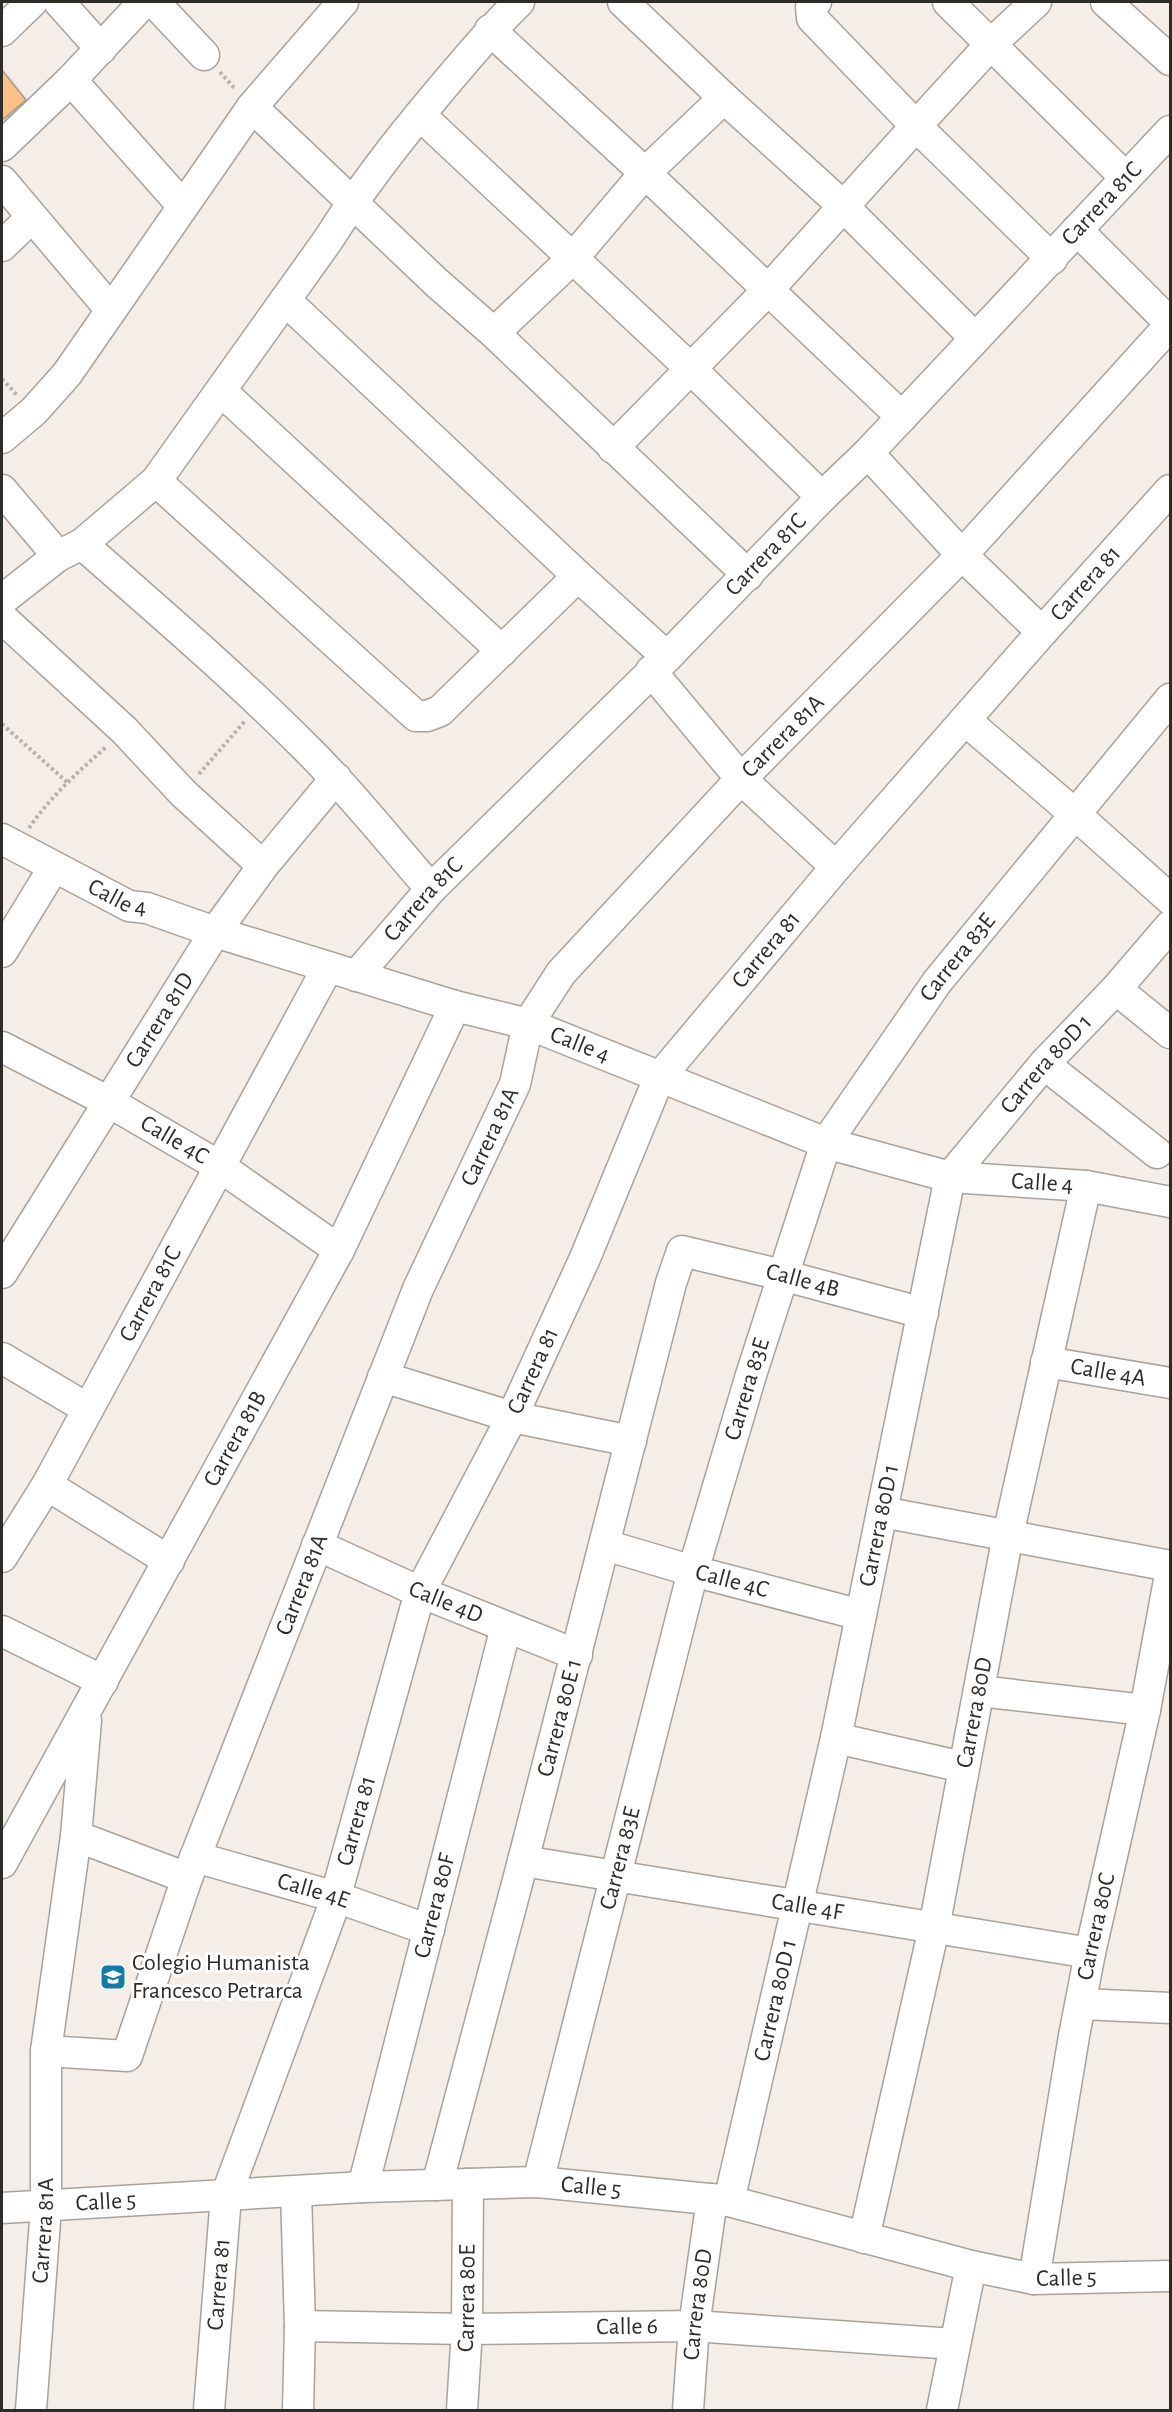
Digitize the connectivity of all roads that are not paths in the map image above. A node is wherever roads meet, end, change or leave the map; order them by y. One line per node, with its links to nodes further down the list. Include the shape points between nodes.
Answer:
1 (32, 2): 13 (street)
2 (59, 2): 15 (street)
3 (144, 2): 15 (street)
4 (154, 2): 16 (street)
5 (343, 2): 20 (street)
6 (519, 2): 12 (street)
7 (623, 2): 19 (street)
8 (816, 2): 22 (street, via 811,7 812,18)
9 (948, 2): 14 (street)
10 (1036, 2): 14 (street)
11 (1106, 2): 17 (street)
12 (490, 30): 21 (street); 25 (street)
13 (2, 31)
14 (992, 43): 22 (street); 26 (street)
15 (101, 49): 18 (street)
16 (204, 55)
17 (1170, 60)
18 (70, 80): 24 (street); 30 (street)
19 (724, 98): 25 (street); 29 (street)
20 (252, 107): 28 (street); 30 (street)
21 (420, 115): 28 (street); 34 (street)
22 (916, 126): 29 (street); 35 (street)
23 (1170, 130): 26 (street, Carrera 81C)
24 (2, 146)
25 (645, 173): 34 (street); 36 (street)
26 (1126, 178): 32 (street, Carrera 81C)
27 (2, 181): 31 (street)
28 (352, 202): 37 (street); 40 (street)
29 (842, 205): 36 (street); 41 (street)
30 (182, 206): 38 (street)
31 (31, 218): 33 (street); 38 (street)
32 (1077, 230): 35 (street, Carrera 81C); 39 (street)
33 (2, 246)
34 (573, 258): 40 (street); 42 (street)
35 (1052, 259): 41 (street, Carrera 81C)
36 (766, 291): 42 (street); 44 (street)
37 (285, 300): 43 (street); 55 (street)
38 (111, 310): 45 (street, via 67,374 34,411)
39 (1170, 324): 53 (street, Carrera 81A)
40 (494, 333): 46 (street)
41 (975, 338): 44 (street, Carrera 81C)
42 (690, 368): 46 (street); 51 (street)
43 (221, 391): 48 (street); 59 (street)
44 (902, 417): 47 (street, Carrera 81C)
45 (2, 438)
46 (613, 448): 54 (street)
47 (868, 453): 51 (street, Carrera 81C); 53 (street)
48 (156, 481): 52 (street); 59 (street, via 416,716 440,711)
49 (2, 490): 52 (street)
50 (1170, 490): 58 (street, Carrera 81)
51 (822, 497): 54 (street, Carrera 81C)
52 (70, 550): 56 (street); 63 (street, via 260,704)
53 (962, 555): 58 (street); 64 (street, Carrera 81A)
54 (748, 575): 60 (street, Carrera 81C)
55 (578, 576): 59 (street); 60 (street)
56 (2, 600)
57 (2, 618): 67 (street)
58 (1042, 632): 62 (street, Carrera 81)
59 (502, 651)
60 (659, 664): 64 (street); 70 (street, Carrera 81C)
61 (1170, 699): 65 (street, Carrera 83E)
62 (964, 720): 65 (street); 69 (street, Carrera 81)
63 (336, 778): 67 (street, Carrera 81D); 70 (street)
64 (741, 779): 69 (street); 79 (street, Carrera 81A, via 561,973)
65 (1076, 815): 71 (street); 85 (street, Carrera 83E, via 938,982)
66 (9, 843): 68 (street, Calle 4)
67 (263, 866): 73 (street, Carrera 81D)
68 (54, 867): 73 (street, Calle 4, via 129,906 147,908); 74 (street)
69 (836, 867): 83 (street, Carrera 81)
70 (431, 889): 76 (street, Carrera 81C)
71 (1170, 900)
72 (1170, 926): 77 (street, Carrera 80D 1)
73 (215, 932): 75 (street, Calle 4); 84 (street, Carrera 81D)
74 (2, 952)
75 (328, 967): 76 (street, Calle 4); 87 (street, Carrera 81C)
76 (356, 976): 78 (street, Calle 4)
77 (1116, 989): 80 (street); 82 (street, Carrera 80D 1)
78 (455, 1006): 79 (street, Calle 4); 91 (street, Carrera 81B)
79 (528, 1024): 83 (street, Calle 4); 98 (street, Carrera 81A, via 515,1083 418,1289)
80 (1170, 1033)
81 (2, 1047): 84 (street, Calle 4C)
82 (1044, 1064): 86 (street); 88 (street, Carrera 80D 1)
83 (659, 1078): 85 (street, Calle 4); 101 (street, Carrera 81, via 585,1258)
84 (109, 1102): 87 (street, Calle 4C); 93 (street, Carrera 81D)
85 (826, 1143): 88 (street, Calle 4); 94 (street, Carrera 83E)
86 (1157, 1154)
87 (219, 1166): 91 (street, Calle 4C); 100 (street, Carrera 81C)
88 (950, 1177): 89 (street, Calle 4); 95 (street, Carrera 80D 1)
89 (1086, 1186): 90 (street, Calle 4); 97 (street, Carrera 80D)
90 (1167, 1197)
91 (339, 1250): 109 (street, Carrera 81B)
92 (682, 1251): 94 (street, Calle 4B); 102 (street, Carrera 80E 1, via 670,1283)
93 (2, 1273)
94 (782, 1275): 95 (street, Calle 4B); 111 (street, Carrera 83E)
95 (923, 1313): 104 (street, Carrera 80D 1)
96 (2, 1358): 100 (street)
97 (1046, 1362): 99 (street, Calle 4A); 105 (street, Carrera 80D)
98 (383, 1377): 101 (street); 106 (street, Carrera 81A)
99 (1170, 1383)
100 (88, 1409): 103 (street, Carrera 81C)
101 (512, 1417): 102 (street); 113 (street, Carrera 81)
102 (631, 1441): 107 (street, Carrera 80E 1)
103 (47, 1485): 108 (street, Carrera 81C); 109 (street)
104 (882, 1512): 105 (street); 114 (street, Carrera 80D 1)
105 (1008, 1536): 110 (street); 120 (street, Carrera 80D)
106 (317, 1545): 113 (street, Calle 4D); 128 (street, Carrera 81A)
107 (605, 1545): 111 (street, Calle 4C); 118 (street, Carrera 80E 1)
108 (2, 1557)
109 (169, 1561): 119 (street, Carrera 81B)
110 (1170, 1566)
111 (693, 1571): 114 (street, Calle 4C); 129 (street, Carrera 83E)
112 (1170, 1575): 117 (street, Carrera 80C)
113 (420, 1592): 115 (street, Calle 4D); 130 (street, Carrera 81)
114 (861, 1615): 123 (street, Carrera 80D 1)
115 (506, 1627): 118 (street, Calle 4D); 133 (street, Carrera 80F)
116 (2, 1631): 119 (street)
117 (1165, 1634): 122 (street, Carrera 80C)
118 (577, 1655): 126 (street, Carrera 80E 1)
119 (103, 1681): 121 (street, Carrera 81B)
120 (978, 1691): 122 (street); 124 (street, Carrera 80D)
121 (87, 1710): 125 (street, Carrera 81A); 127 (street, Carrera 81B)
122 (1145, 1710): 134 (street, Carrera 80C)
123 (836, 1738): 124 (street); 131 (street, Carrera 80D 1)
124 (963, 1767): 132 (street, Carrera 80D)
125 (76, 1836): 128 (street, Calle 4E); 137 (street, Carrera 81A)
126 (524, 1861): 129 (street, Calle 4F); 140 (street, Carrera 80E 1)
127 (2, 1863)
128 (191, 1868): 130 (street, Calle 4E); 137 (street, Carrera 81A, via 127,2056)
129 (617, 1877): 131 (street, Calle 4F); 138 (street, Carrera 83E)
130 (336, 1897): 133 (street, Calle 4E); 143 (street, Carrera 81)
131 (796, 1907): 132 (street, Calle 4F); 144 (street, Carrera 80D 1)
132 (934, 1928): 134 (street, Calle 4F); 147 (street, Carrera 80D)
133 (429, 1930): 141 (street, Carrera 80F)
134 (1090, 1953): 135 (street, Carrera 80C)
135 (1081, 2004): 136 (street); 150 (street, Carrera 80C)
136 (1170, 2008)
137 (46, 2051): 145 (street, Carrera 81A)
138 (538, 2182): 139 (street, Calle 5); 144 (street, Calle 5)
139 (468, 2184): 140 (street, Calle 5); 153 (street, Carrera 80E)
140 (436, 2185): 141 (street, Calle 5)
141 (363, 2187): 142 (street, Calle 5)
142 (296, 2192): 143 (street, Calle 5); 151 (street)
143 (226, 2196): 145 (street, Calle 5); 156 (street, Carrera 81)
144 (720, 2200): 147 (street, Calle 5); 152 (street, Carrera 80D)
145 (46, 2207): 146 (street, Calle 5); 155 (street, Carrera 81A)
146 (2, 2208)
147 (864, 2238): 148 (street, Calle 5)
148 (970, 2266): 150 (street, Calle 5); 154 (street)
149 (1170, 2276): 150 (street, Calle 5)
150 (1034, 2279)
151 (300, 2326): 153 (street, Calle 6); 157 (street)
152 (694, 2326): 153 (street, Calle 6); 154 (street, Calle 6); 159 (street, Carrera 80D)
153 (467, 2329): 158 (street, Carrera 80E)
154 (954, 2344): 160 (street)
155 (31, 2410)
156 (209, 2410)
157 (298, 2410)
158 (462, 2410)
159 (688, 2410)
160 (942, 2410)

